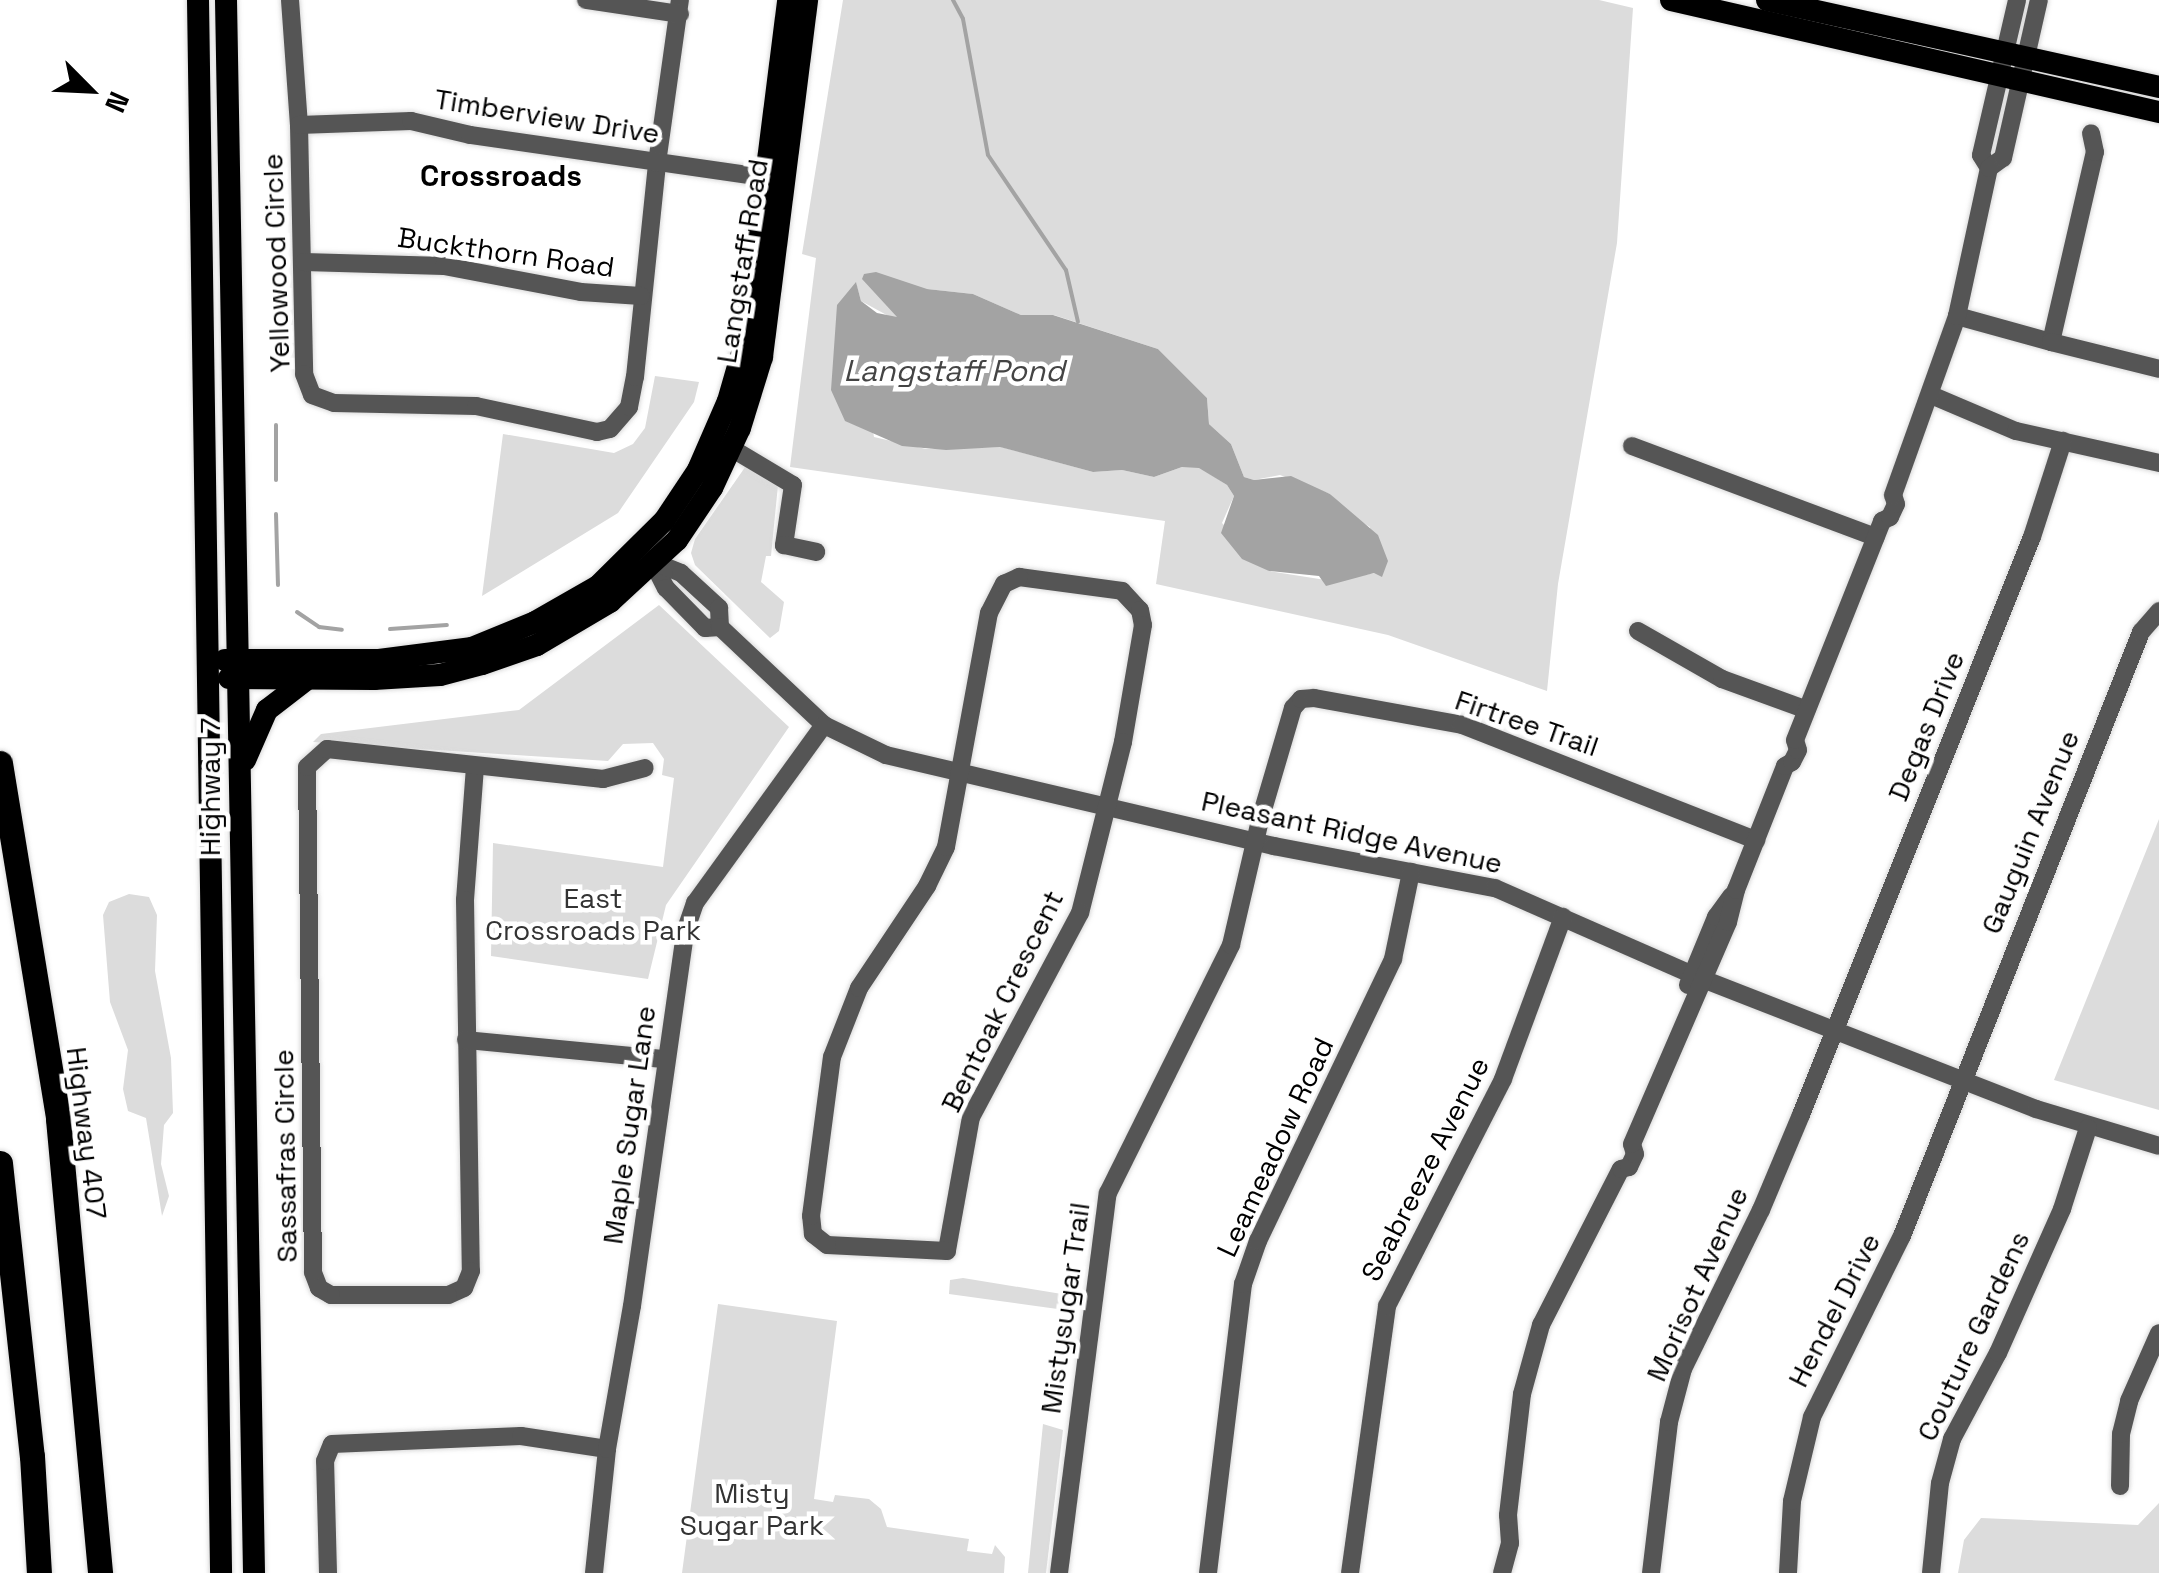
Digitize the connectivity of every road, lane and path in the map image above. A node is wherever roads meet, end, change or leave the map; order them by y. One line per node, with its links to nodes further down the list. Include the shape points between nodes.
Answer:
1 (198, 0): 35 (main road, Highway 7)
2 (226, 0): 34 (main road, Highway 7)
3 (290, 0): 15 (street, Yellowood Circle)
4 (586, 0): 11 (street, Yellowood Circle)
5 (788, 0): 18 (main road, Langstaff Road)
6 (807, 0): 18 (main road, Langstaff Road)
7 (1671, 0): 12 (main road)
8 (1766, 0): 12 (main road)
9 (2016, 0): 12 (street)
10 (2039, 0): 12 (street)
11 (680, 7): 17 (street, Yellowood Circle)
12 (2013, 66): 13 (main road); 14 (main road); 21 (street, via 2003,158 1989,168)
13 (2159, 87)
14 (2159, 112)
15 (299, 125): 17 (street, Timberview Drive, via 411,121); 19 (street, Yellowood Circle)
16 (2090, 133): 22 (street, via 2096,152)
17 (657, 163): 18 (street, Timberview Drive); 20 (street, Yellowood Circle)
18 (777, 179): 27 (main road, Langstaff Road, via 762,357); 31 (main road, Langstaff Road, via 728,401 698,470)
19 (304, 262): 20 (street, Buckthorn Road, via 444,266 581,292); 20 (street, Yellowood Circle, via 304,374 312,395 334,403 476,406 598,432 610,429 629,407)
20 (641, 296)
21 (1958, 316): 22 (street); 24 (street)
22 (2051, 342): 23 (street)
23 (2159, 370)
24 (1931, 394): 25 (street, via 1998,424); 29 (street, via 1893,495 1896,504)
25 (2063, 441): 28 (street); 50 (street, Degas Drive, via 2032,537)
26 (1632, 446): 29 (street)
27 (730, 448): 30 (street, via 793,485 784,545); 31 (main road, Langstaff Road, via 682,532)
28 (2159, 463)
29 (1879, 529): 37 (street)
30 (816, 552)
31 (647, 554): 34 (main road, Langstaff Road, via 535,622 472,648); 36 (main road, Langstaff Road, via 610,602 537,645 440,675); 38 (street, Pleasant Ridge Avenue, via 681,572 719,608 720,626)
32 (2159, 611): 53 (street, Gauguin Avenue, via 2140,632)
33 (1638, 631): 37 (street, via 1722,680)
34 (240, 669): 35 (main road, Langstaff Road); 36 (main road, Langstaff Road); 43 (main road, Highway 7)
35 (206, 670): 63 (main road, Highway 7)
36 (306, 680): 43 (main road, via 258,722)
37 (1807, 710): 45 (street, via 1795,740 1798,750 1784,766)
38 (824, 725): 42 (street, Pleasant Ridge Avenue, via 886,755); 52 (street, Maple Sugar Lane, via 696,903)
39 (0, 764): 62 (highway, Highway 407, via 58,1119)
40 (475, 767): 41 (street, Sassafras Circle, via 603,779); 51 (street, Sassafras Circle, via 465,900); 51 (street, Sassafras Circle, via 327,749 307,767 312,1272 331,1295 448,1295 464,1288 471,1271)
41 (645, 768)
42 (961, 775): 44 (street, Pleasant Ridge Avenue); 44 (street, via 989,613 1004,584 1046,578 1122,591 1140,610 1143,625); 44 (street, Bentoak Crescent, via 946,847 860,988 832,1057 812,1216 814,1234 828,1245 946,1251 970,1117 1080,912)
43 (238, 782): 64 (main road, Highway 7)
44 (1108, 806): 46 (street, Pleasant Ridge Avenue)
45 (1756, 840): 46 (street, Firtree Trail, via 1462,725 1314,698 1302,699 1286,722); 49 (street, via 1736,890 1716,917)
46 (1256, 842): 47 (street, Pleasant Ridge Avenue); 67 (street, Mistysugar Trail, via 1232,945 1108,1192)
47 (1411, 872): 48 (street, Pleasant Ridge Avenue, via 1495,888); 68 (street, Leameadow Road, via 1394,959 1243,1284)
48 (1563, 917): 49 (street, Pleasant Ridge Avenue); 69 (street, Seabreeze Avenue, via 1503,1079 1387,1306)
49 (1698, 977): 50 (street, Pleasant Ridge Avenue); 60 (street, via 1680,1006 1630,1166 1621,1170 1541,1325 1522,1394)
50 (1834, 1028): 53 (street, Pleasant Ridge Avenue); 70 (street, Morisot Avenue, via 1761,1210 1684,1368 1670,1422)
51 (466, 1040): 52 (street)
52 (664, 1059): 58 (street, Maple Sugar Lane)
53 (1962, 1080): 54 (street, Pleasant Ridge Avenue); 71 (street, Hendel Drive, via 1902,1236 1812,1417 1792,1501)
54 (2088, 1128): 55 (street, Pleasant Ridge Avenue); 72 (street, Couture Gardens, via 2062,1209 1952,1439 1940,1483)
55 (2159, 1146)
56 (0, 1163): 61 (highway)
57 (2159, 1333): 59 (street, via 2129,1400)
58 (607, 1449): 65 (street, via 521,1436 332,1444 325,1461); 66 (street, Maple Sugar Lane)
59 (2120, 1486)
60 (1503, 1566)
61 (39, 1573)
62 (100, 1573)
63 (221, 1573)
64 (254, 1573)
65 (328, 1573)
66 (594, 1573)
67 (1059, 1573)
68 (1208, 1573)
69 (1350, 1573)
70 (1651, 1573)
71 (1788, 1573)
72 (1931, 1573)

